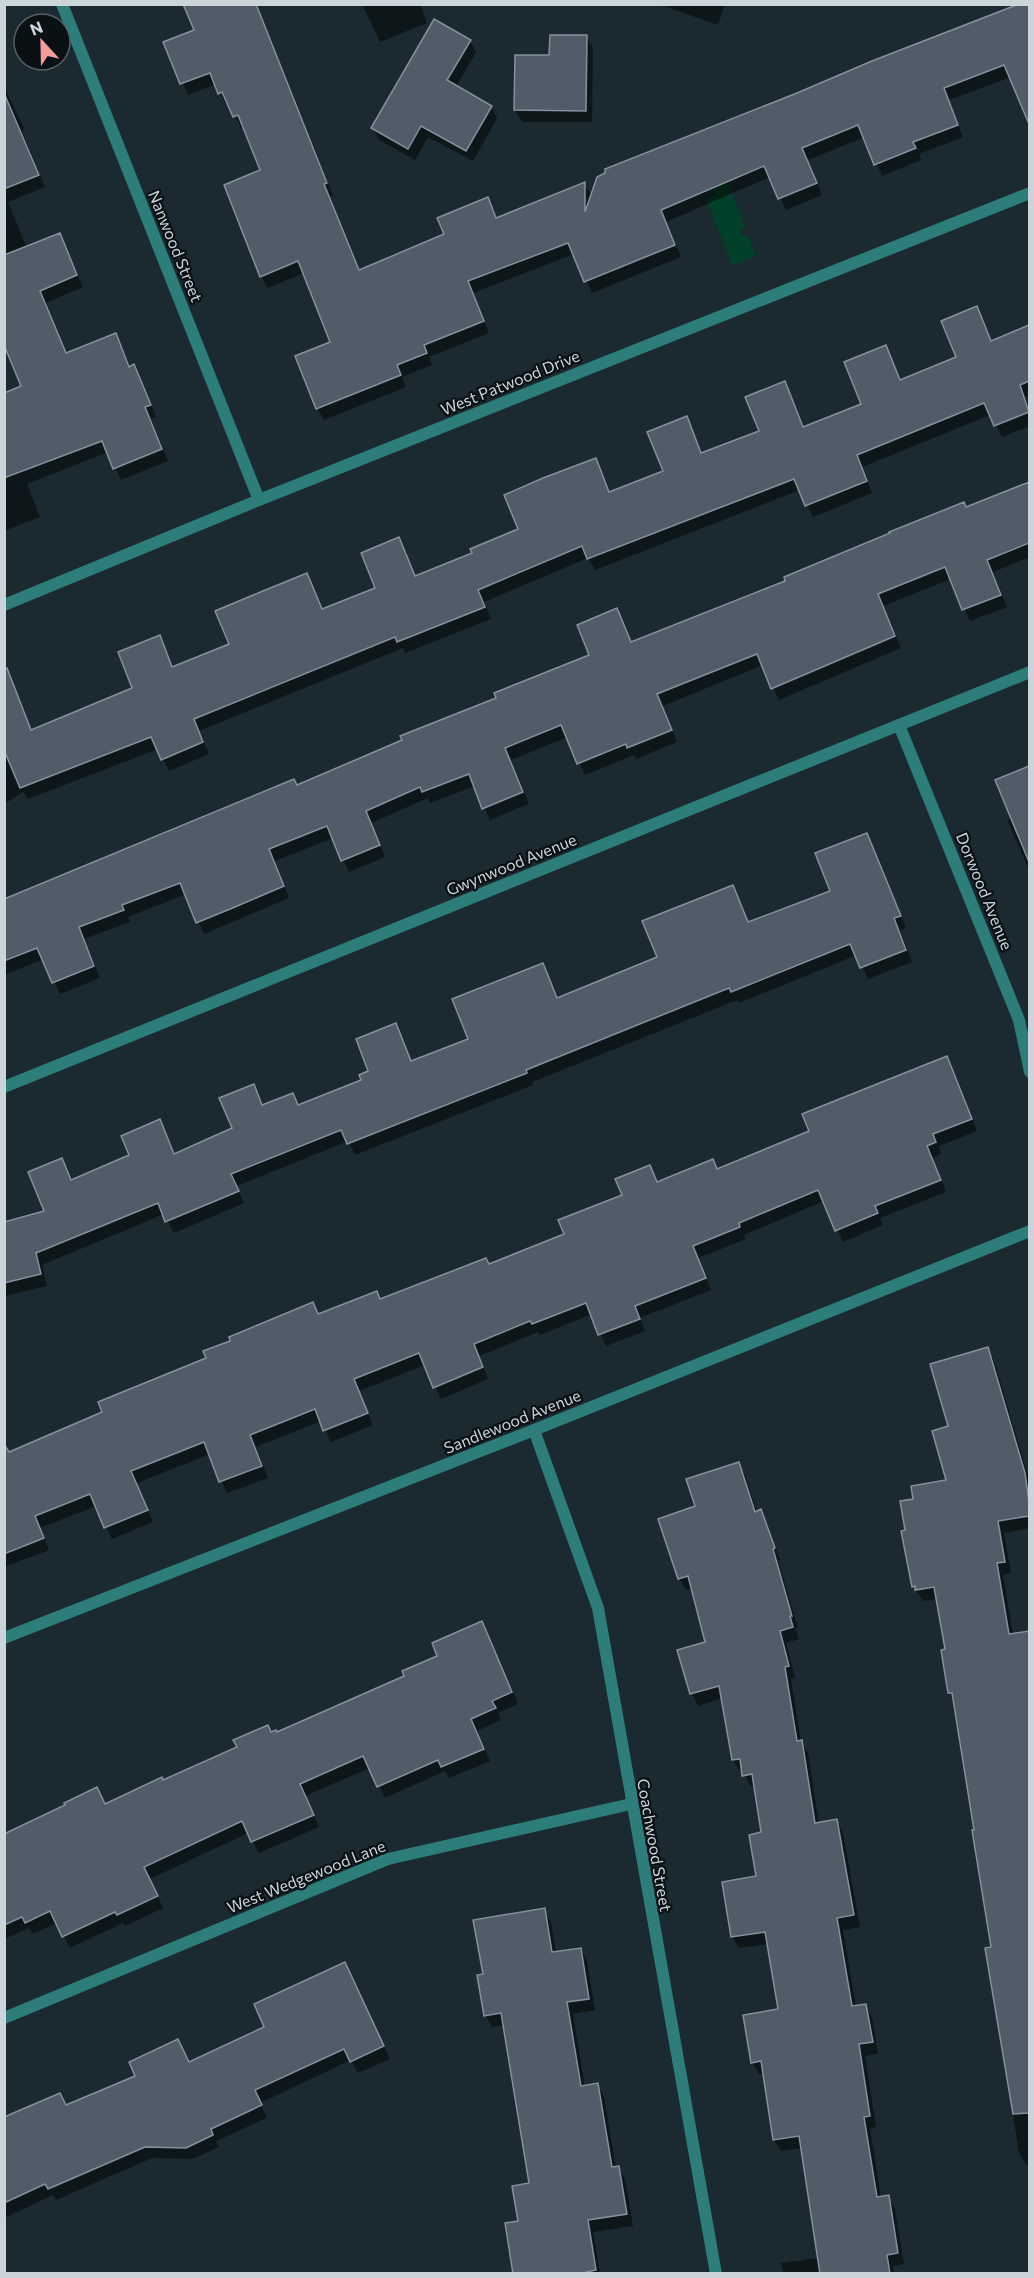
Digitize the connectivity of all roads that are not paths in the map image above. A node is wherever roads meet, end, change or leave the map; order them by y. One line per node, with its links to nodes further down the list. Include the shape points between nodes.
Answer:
1 (62, 4): 3 (street, Nanwood Street)
2 (1029, 193): 3 (street, West Patwood Drive)
3 (259, 501): 4 (street, West Patwood Drive)
4 (4, 605)
5 (1029, 672): 6 (street, Gwynwood Avenue)
6 (899, 725): 7 (street, Dorwood Avenue, via 1019,1020); 8 (street, Gwynwood Avenue)
7 (1029, 1072)
8 (4, 1087)
9 (1029, 1231): 10 (street, Sandlewood Avenue)
10 (534, 1430): 11 (street, Sandlewood Avenue); 12 (street, Coachwood Street, via 598,1608)
11 (4, 1638)
12 (631, 1804): 13 (street, West Wedgewood Lane, via 388,1859); 14 (street, Coachwood Street)
13 (4, 2018)
14 (716, 2274)

